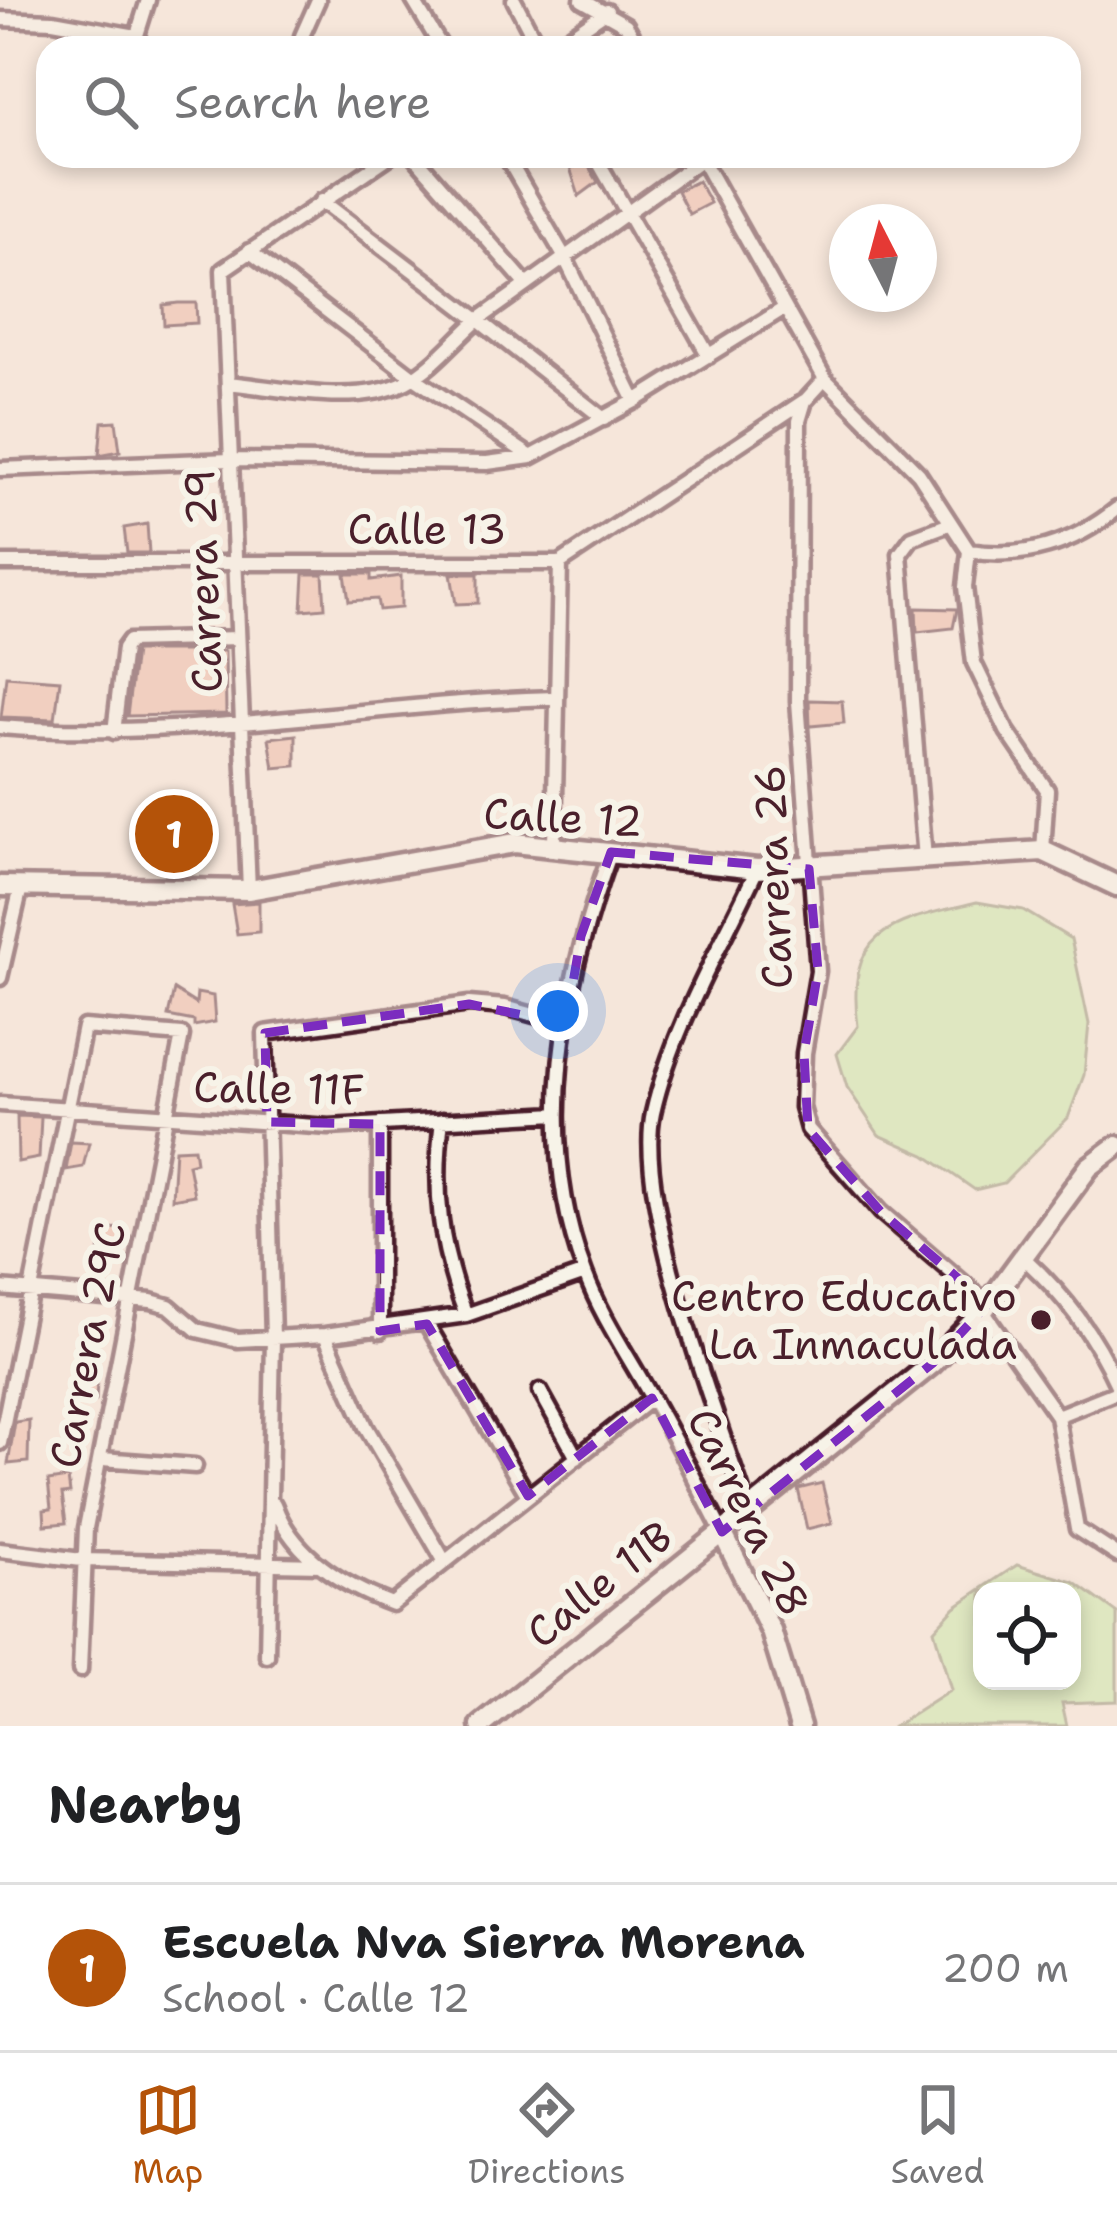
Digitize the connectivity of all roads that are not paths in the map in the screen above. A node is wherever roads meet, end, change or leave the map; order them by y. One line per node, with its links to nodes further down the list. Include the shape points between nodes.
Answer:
1 (148, 0): 9 (street)
2 (318, 0): 10 (street)
3 (413, 0): 11 (street)
4 (514, 0): 12 (street)
5 (582, 0): 6 (street)
6 (608, 10): 13 (street); 14 (street)
7 (0, 20): 8 (street, via 52,21)
8 (111, 36)
9 (137, 36)
10 (302, 36)
11 (435, 36)
12 (533, 36)
13 (570, 36)
14 (633, 36)
15 (372, 168): 21 (street)
16 (425, 168): 25 (street)
17 (513, 168): 24 (street)
18 (601, 168): 22 (street)
19 (687, 168): 22 (street)
20 (706, 168): 26 (street)
21 (322, 202): 23 (street); 27 (street)
22 (625, 214): 24 (street); 28 (street)
23 (249, 251): 29 (street); 31 (street, Carrera 29, via 223,270)
24 (565, 258): 25 (street); 32 (street)
25 (527, 285): 27 (street)
26 (783, 309): 28 (street); 30 (street)
27 (478, 320): 29 (street); 34 (street)
28 (709, 356): 32 (street)
29 (413, 377): 31 (street, via 373,391 327,393); 35 (street)
30 (825, 379): 33 (street); 39 (street, via 919,474)
31 (227, 382): 36 (street, Carrera 29)
32 (634, 401): 34 (street)
33 (805, 401): 42 (street, Calle 13); 53 (street, Carrera 26, via 798,700)
34 (604, 419): 35 (street)
35 (531, 457): 36 (street)
36 (231, 460): 37 (street); 41 (street, Carrera 29)
37 (0, 469)
38 (1117, 509): 40 (street, via 1094,528 1037,550)
39 (947, 525): 40 (street); 52 (street, via 912,538 900,554)
40 (969, 550): 50 (street, via 974,663 1006,731 1047,790)
41 (235, 562): 42 (street, Calle 13); 43 (street, Calle 13); 44 (street, Carrera 29)
42 (560, 562): 45 (street)
43 (0, 563)
44 (238, 638): 46 (street, Carrera 29); 48 (street, via 129,641)
45 (556, 698): 46 (street); 49 (street)
46 (242, 724): 48 (street); 58 (street, Carrera 29)
47 (0, 727): 48 (street)
48 (114, 732)
49 (554, 844): 51 (street, Calle 12); 58 (street, Calle 12, via 472,847)
50 (1042, 851): 52 (street, Calle 12); 56 (street, Calle 12)
51 (611, 852): 54 (street, Calle 12); 60 (street, Carrera 28, via 581,936)
52 (925, 859): 53 (street, Calle 12)
53 (809, 868): 54 (street, Calle 12); 74 (street, Carrera 26, via 818,971 804,1053 808,1129 881,1212)
54 (758, 869): 90 (street, via 681,1032 653,1114 650,1151 688,1327)
55 (0, 886): 57 (street, Calle 12)
56 (1117, 886)
57 (21, 887): 58 (street, Calle 12); 59 (street)
58 (249, 890)
59 (0, 978)
60 (566, 1024): 63 (street, Carrera 28); 66 (street, via 469,1004 266,1033)
61 (0, 1104): 62 (street, Calle 11F)
62 (66, 1110): 64 (street, Calle 11F); 64 (street, Carrera 29C, via 84,1027 182,1035); 72 (street, Carrera 29C)
63 (557, 1114): 65 (street, Calle 11F); 70 (street, Carrera 28, via 564,1195)
64 (163, 1118): 66 (street, Calle 11F); 73 (street, Carrera 29C)
65 (442, 1120): 67 (street, Calle 11F); 75 (street, via 437,1220)
66 (267, 1122): 67 (street, Calle 11F); 79 (street)
67 (380, 1124): 77 (street)
68 (1117, 1145): 69 (street, Calle 11B, via 1089,1167)
69 (1025, 1258): 74 (street, Calle 11B); 80 (street, via 1097,1341)
70 (585, 1273): 75 (street); 82 (street, Carrera 28)
71 (0, 1288): 72 (street)
72 (28, 1292): 73 (street); 84 (street, Carrera 29C)
73 (130, 1303): 79 (street, via 169,1306 197,1330); 86 (street, Carrera 29C)
74 (986, 1307): 83 (street, Carrera 26); 90 (street, Calle 11B, via 933,1363)
75 (466, 1315): 76 (street)
76 (427, 1324): 77 (street); 88 (street)
77 (380, 1331): 78 (street)
78 (325, 1335): 79 (street); 95 (street, via 366,1427)
79 (273, 1339): 89 (street)
80 (1117, 1389): 83 (street)
81 (540, 1391): 85 (street)
82 (652, 1398): 85 (street); 91 (street, Carrera 28)
83 (1057, 1416): 93 (street, Carrera 26, via 1077,1529)
84 (0, 1443)
85 (577, 1458): 88 (street)
86 (102, 1460): 87 (street); 94 (street, Carrera 29C)
87 (195, 1466)
88 (528, 1496): 95 (street)
89 (271, 1497): 96 (street, via 291,1540); 97 (street)
90 (749, 1512): 91 (street, Calle 11B)
91 (722, 1532): 100 (street, Calle 11B); 101 (street, Carrera 28, via 771,1630)
92 (0, 1550): 94 (street)
93 (1117, 1555)
94 (82, 1560): 97 (street); 99 (street, Carrera 29C)
95 (445, 1562): 96 (street, via 392,1604)
96 (320, 1565): 97 (street)
97 (272, 1567): 98 (street)
98 (267, 1656)
99 (80, 1670)
100 (481, 1726)
101 (800, 1726)

